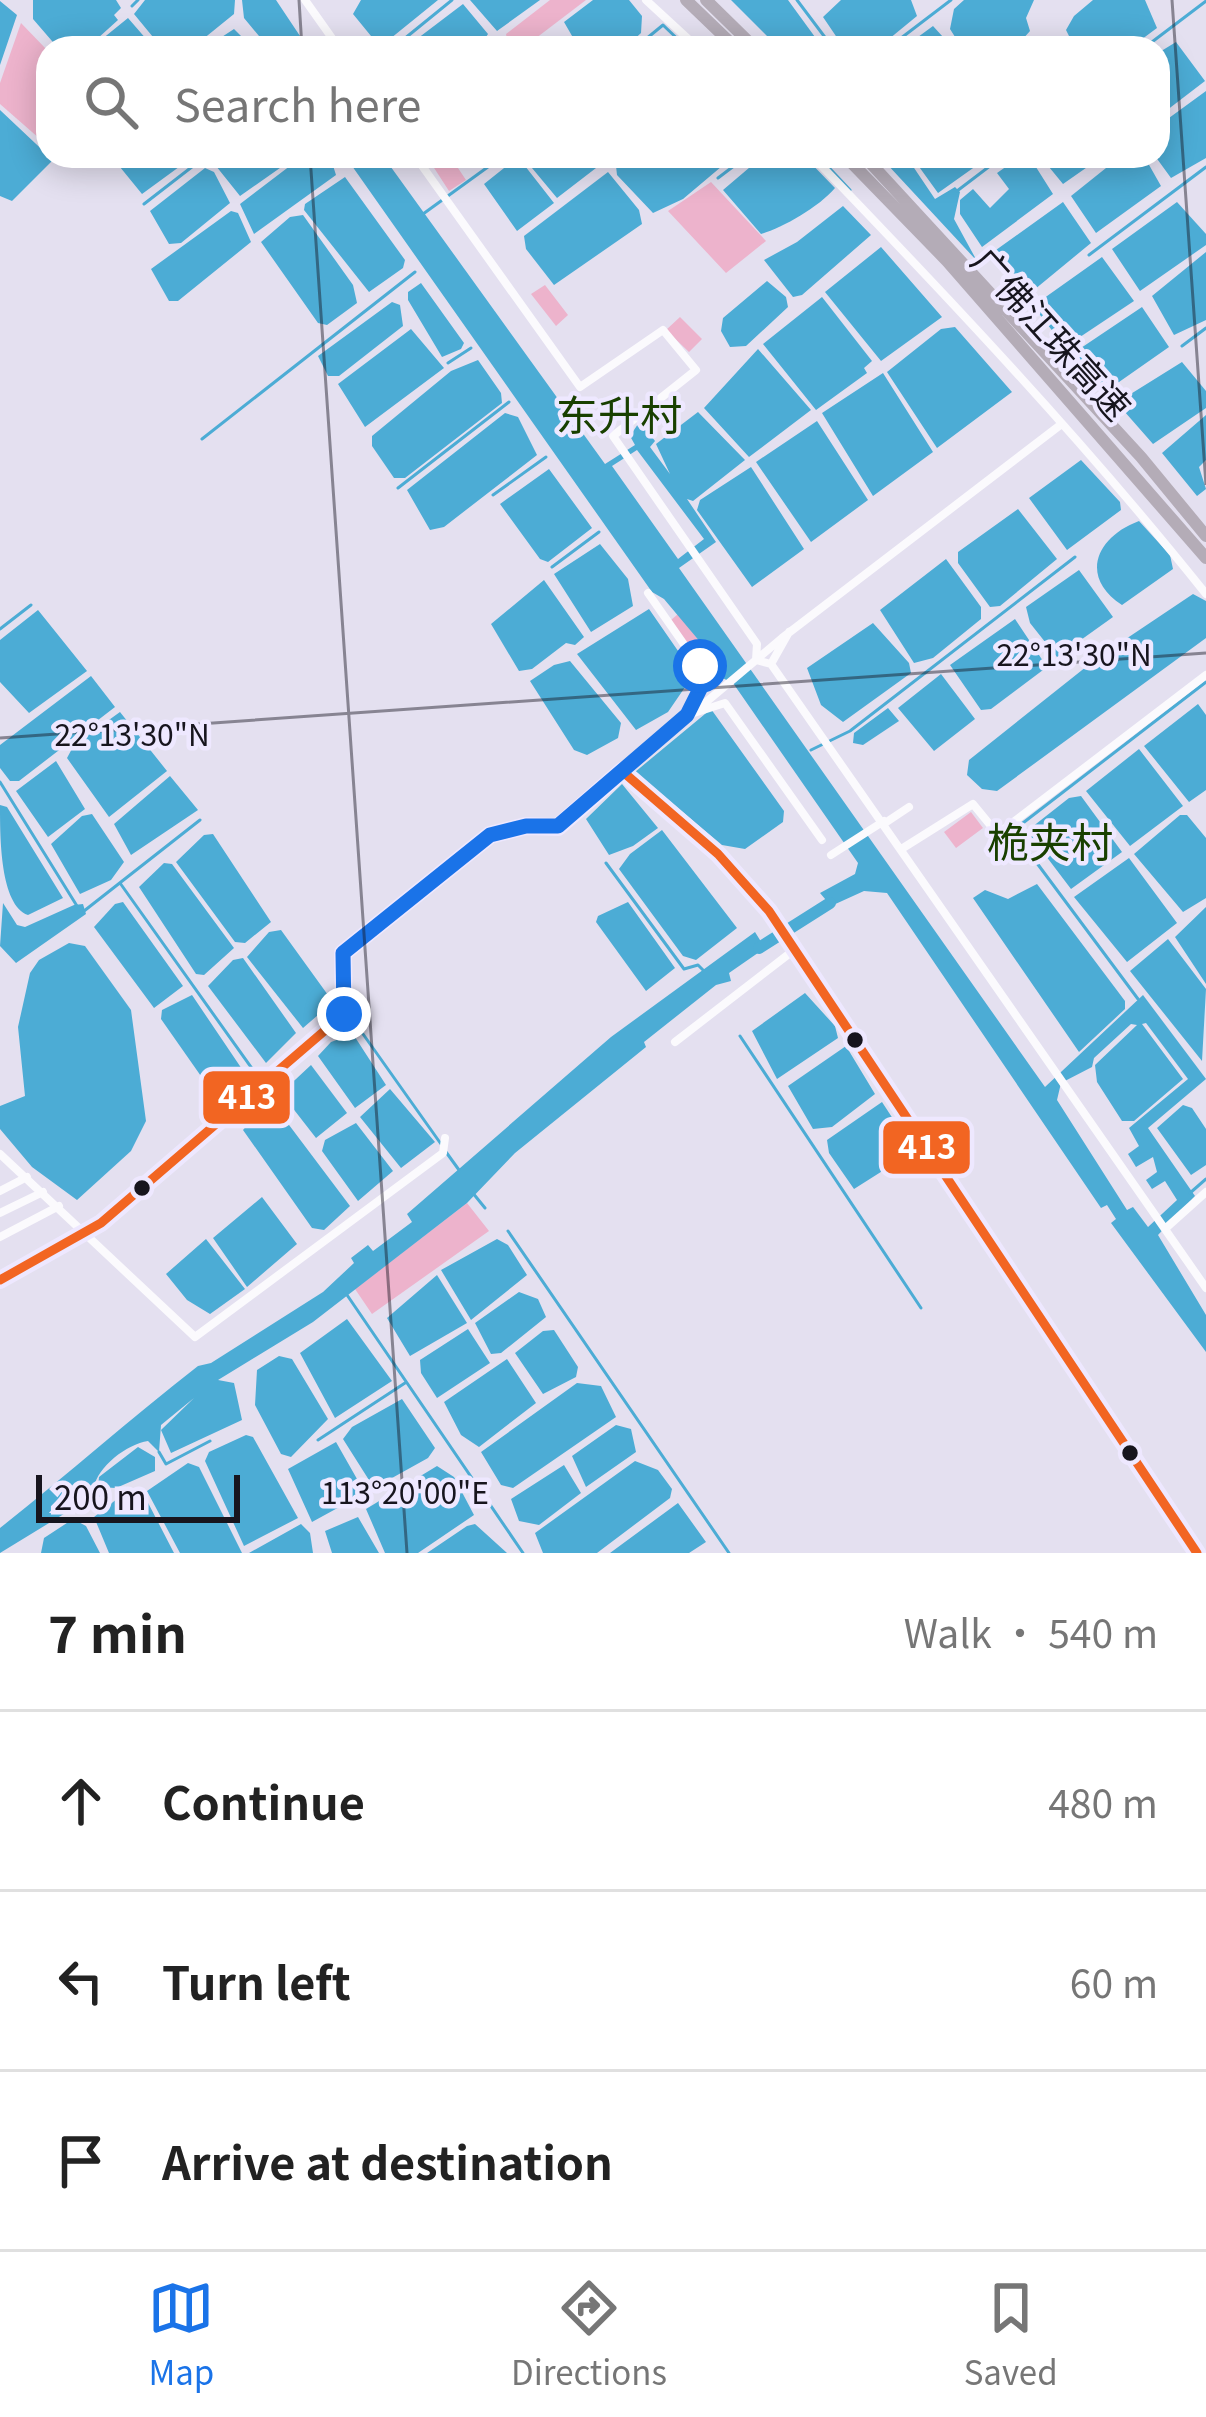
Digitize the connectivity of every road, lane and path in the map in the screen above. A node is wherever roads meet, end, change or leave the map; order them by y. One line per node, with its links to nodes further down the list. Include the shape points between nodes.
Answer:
1 (305, 0): 5 (street)
2 (646, 0): 6 (street)
3 (686, 0): 7 (highway)
4 (706, 0): 8 (highway)
5 (330, 36)
6 (685, 36)
7 (724, 36)
8 (743, 36)
9 (424, 168): 19 (street, via 580,388 664,330 696,370 613,436 757,644 755,660)
10 (823, 168): 13 (street)
11 (857, 168): 15 (highway, 广佛江珠高速)
12 (875, 168): 14 (highway, 广佛江珠高速)
13 (1060, 426): 17 (street); 18 (street)
14 (1206, 536)
15 (1206, 558)
16 (648, 593): 21 (street, via 704,673)
17 (1206, 594)
18 (786, 635): 19 (street); 21 (street)
19 (771, 664): 24 (street)
20 (1206, 676): 25 (street)
21 (690, 712): 22 (street); 26 (street, via 725,703)
22 (622, 771): 30 (street, via 718,854); 42 (street, via 558,826 490,835 343,953 346,1012)
23 (909, 807): 24 (street)
24 (884, 822): 27 (street); 29 (street)
25 (999, 833): 27 (street, via 973,804); 28 (street)
26 (822, 840)
27 (903, 848): 41 (street)
28 (1009, 848)
29 (831, 855)
30 (794, 950): 31 (street); 46 (street)
31 (675, 1042)
32 (445, 1138): 42 (street, via 443,1153 195,1337)
33 (0, 1154): 34 (street)
34 (5, 1164): 35 (street)
35 (27, 1177): 36 (street); 37 (street)
36 (0, 1191)
37 (44, 1192): 39 (street); 40 (street)
38 (1206, 1192): 41 (street)
39 (59, 1206): 42 (street); 43 (street)
40 (0, 1214)
41 (1166, 1228): 45 (street)
42 (87, 1233): 44 (street)
43 (0, 1238)
44 (0, 1280)
45 (1206, 1288)
46 (1197, 1553)

